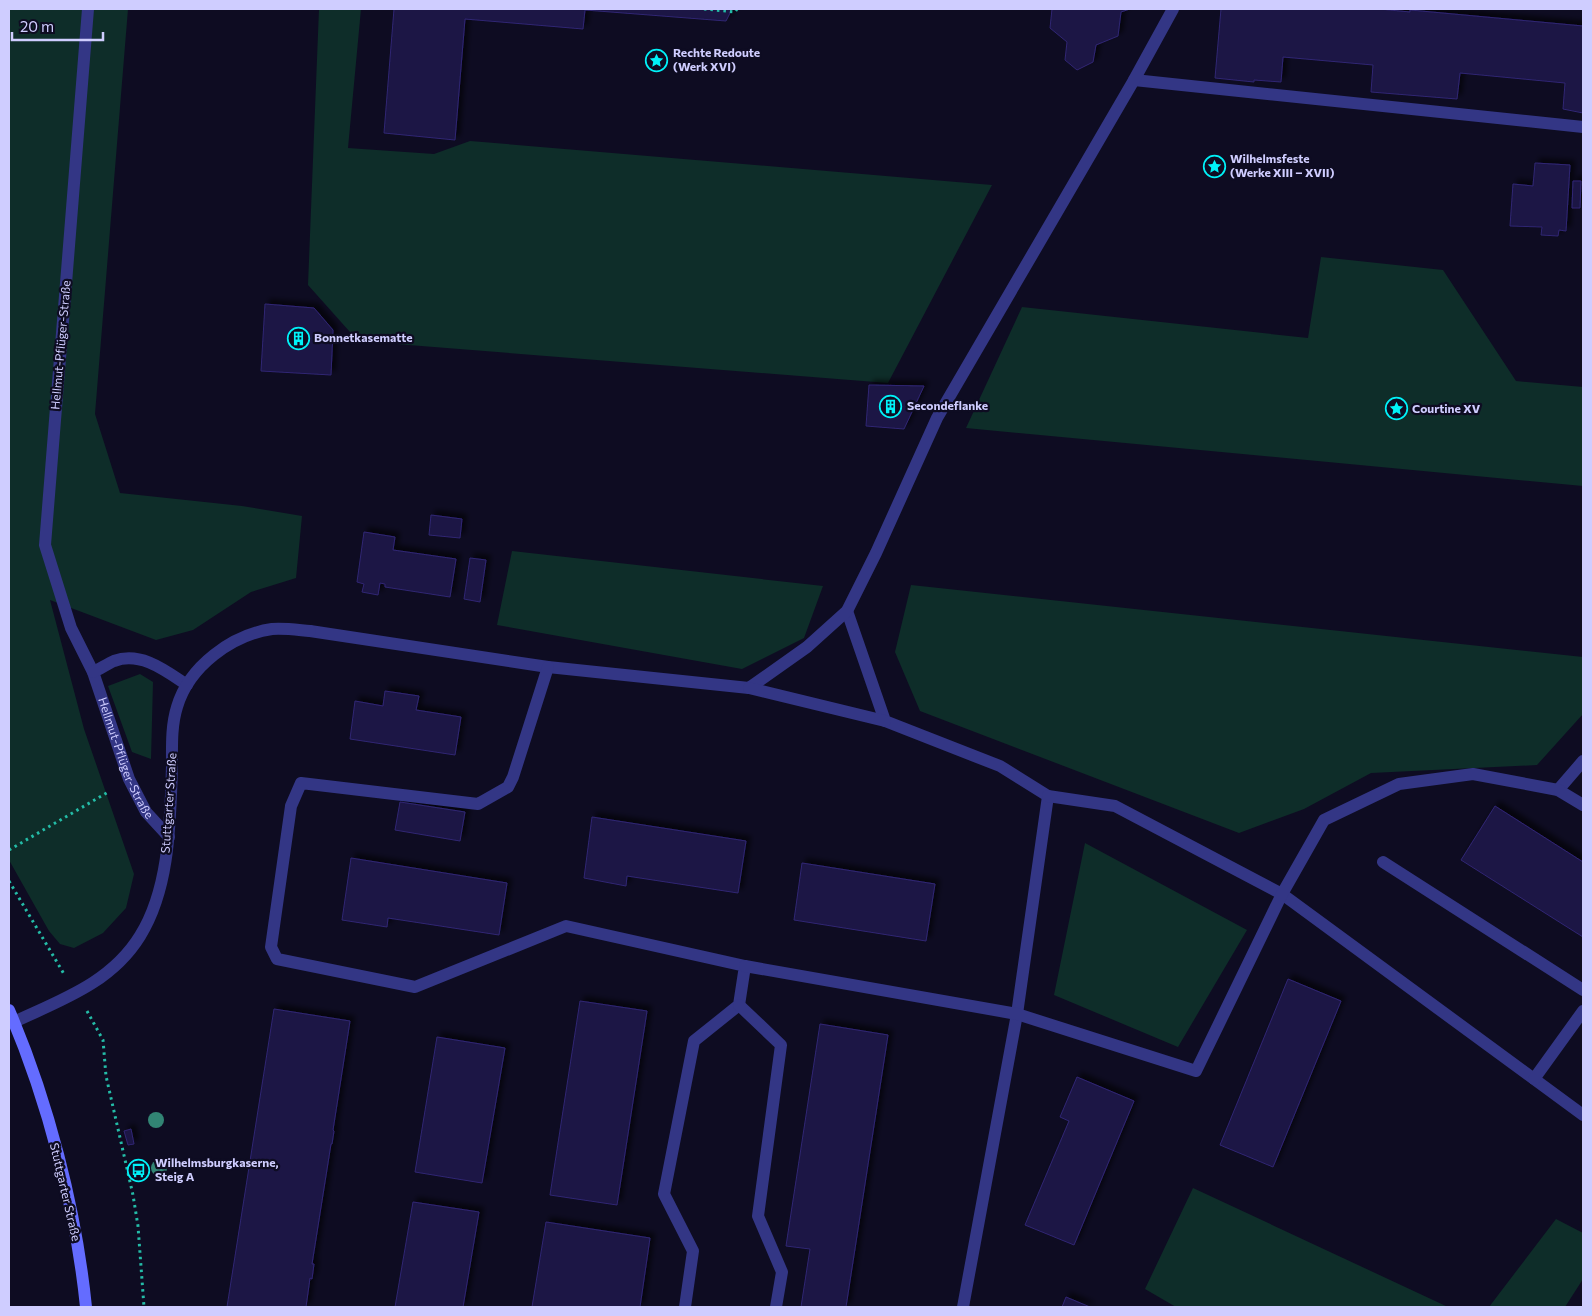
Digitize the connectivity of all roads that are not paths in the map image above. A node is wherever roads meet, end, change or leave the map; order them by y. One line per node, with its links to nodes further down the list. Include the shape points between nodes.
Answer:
1 (88, 9): 7 (street, Hellmut-Pflüger-Straße, via 45,544 71,628)
2 (1173, 9): 3 (street)
3 (1134, 80): 4 (street); 5 (street, via 937,418)
4 (1583, 127)
5 (847, 611): 9 (street, via 807,647); 10 (street)
6 (548, 667): 8 (street, Stuttgarter Straße, via 310,631 272,630 244,637 216,653); 9 (street, Stuttgarter Straße); 18 (street, via 508,787 478,804 301,783 291,806 271,947 278,959 415,987 566,926)
7 (93, 672): 8 (street, via 115,660 135,658 158,666); 15 (street, Hellmut-Pflüger-Straße, via 136,795 146,812)
8 (187, 685): 15 (street, Stuttgarter Straße, via 174,722)
9 (749, 688): 10 (street, Stuttgarter Straße)
10 (885, 721): 13 (street, Stuttgarter Straße, via 1000,766)
11 (1583, 761): 12 (street)
12 (1558, 790): 14 (street); 17 (street, via 1473,774 1399,784 1324,820)
13 (1048, 796): 17 (street, via 1116,806); 22 (street)
14 (1583, 805)
15 (169, 837): 23 (street, Stuttgarter Straße, via 154,906 141,934 126,955 116,966 76,994)
16 (1383, 862): 19 (street)
17 (1282, 894): 22 (street, via 1196,1071); 24 (street)
18 (745, 966): 20 (street); 22 (street)
19 (1583, 990)
20 (739, 1005): 27 (street, via 694,1040 664,1194 692,1251); 28 (street, via 781,1045 758,1216 782,1272)
21 (1583, 1011): 24 (street)
22 (1017, 1014): 29 (street)
23 (11, 1016): 26 (main road, Stuttgarter Straße, via 37,1086 56,1152 79,1256)
24 (1534, 1078): 25 (street)
25 (1583, 1114)
26 (86, 1307)
27 (685, 1307)
28 (776, 1307)
29 (963, 1307)

